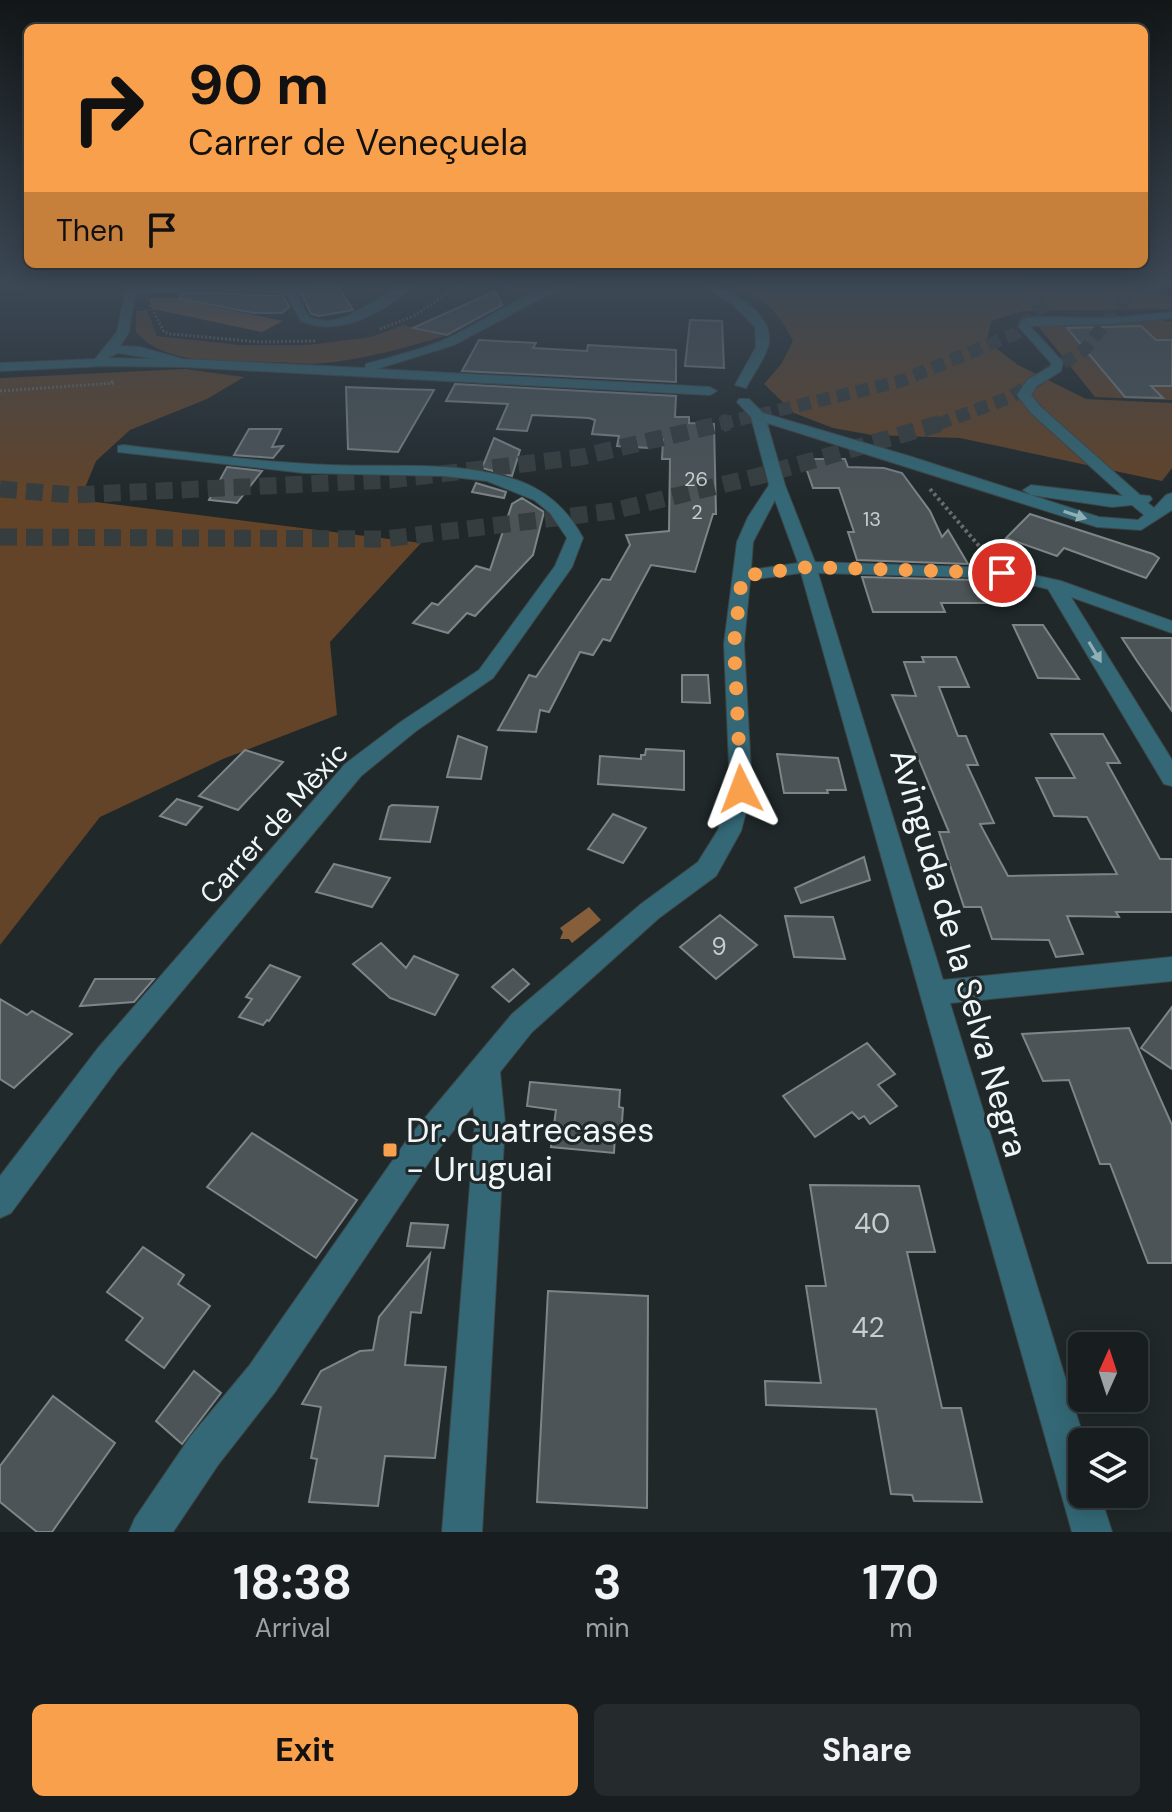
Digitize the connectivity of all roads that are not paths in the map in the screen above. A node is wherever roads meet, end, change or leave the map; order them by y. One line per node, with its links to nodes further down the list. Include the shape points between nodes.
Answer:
1 (95, 357): 6 (street)
2 (154, 357): 7 (street)
3 (402, 357): 7 (street)
4 (756, 357): 8 (street)
5 (1053, 357): 16 (street, via 1057,368 1032,383 1024,395)
6 (0, 367)
7 (357, 372): 9 (street)
8 (741, 385): 9 (street, via 721,385); 10 (street, via 755,394)
9 (719, 398): 10 (street)
10 (744, 402): 11 (street, Avinguda de la Selva Negra)
11 (758, 416): 13 (street); 14 (street, Avinguda de la Selva Negra)
12 (123, 449): 26 (street, Carrer de Mèxic, via 269,467 464,474 506,481 563,514 575,538 563,567 486,674 353,770 108,1058)
13 (975, 482): 16 (street, via 1112,502); 17 (street, one-way to 17, via 1097,522 1141,525)
14 (777, 485): 18 (street, Avinguda de la Selva Negra); 19 (street, via 745,542)
15 (1172, 496): 16 (street); 17 (street)
16 (1137, 500): 17 (street)
17 (1154, 516)
18 (808, 567): 19 (street); 20 (street, via 1002,573); 24 (street, Avinguda de la Selva Negra)
19 (742, 576): 25 (street, via 734,644 741,789 729,831 707,869 650,911 522,1023)
20 (1055, 585): 21 (street); 22 (street, one-way to 22)
21 (1172, 627)
22 (1172, 778)
23 (1172, 969): 24 (street)
24 (934, 993): 29 (street, Avinguda de la Selva Negra)
25 (485, 1068): 27 (street, via 420,1148 262,1379); 28 (street, via 490,1123)
26 (0, 1202)
27 (149, 1532)
28 (462, 1532)
29 (1092, 1532)

